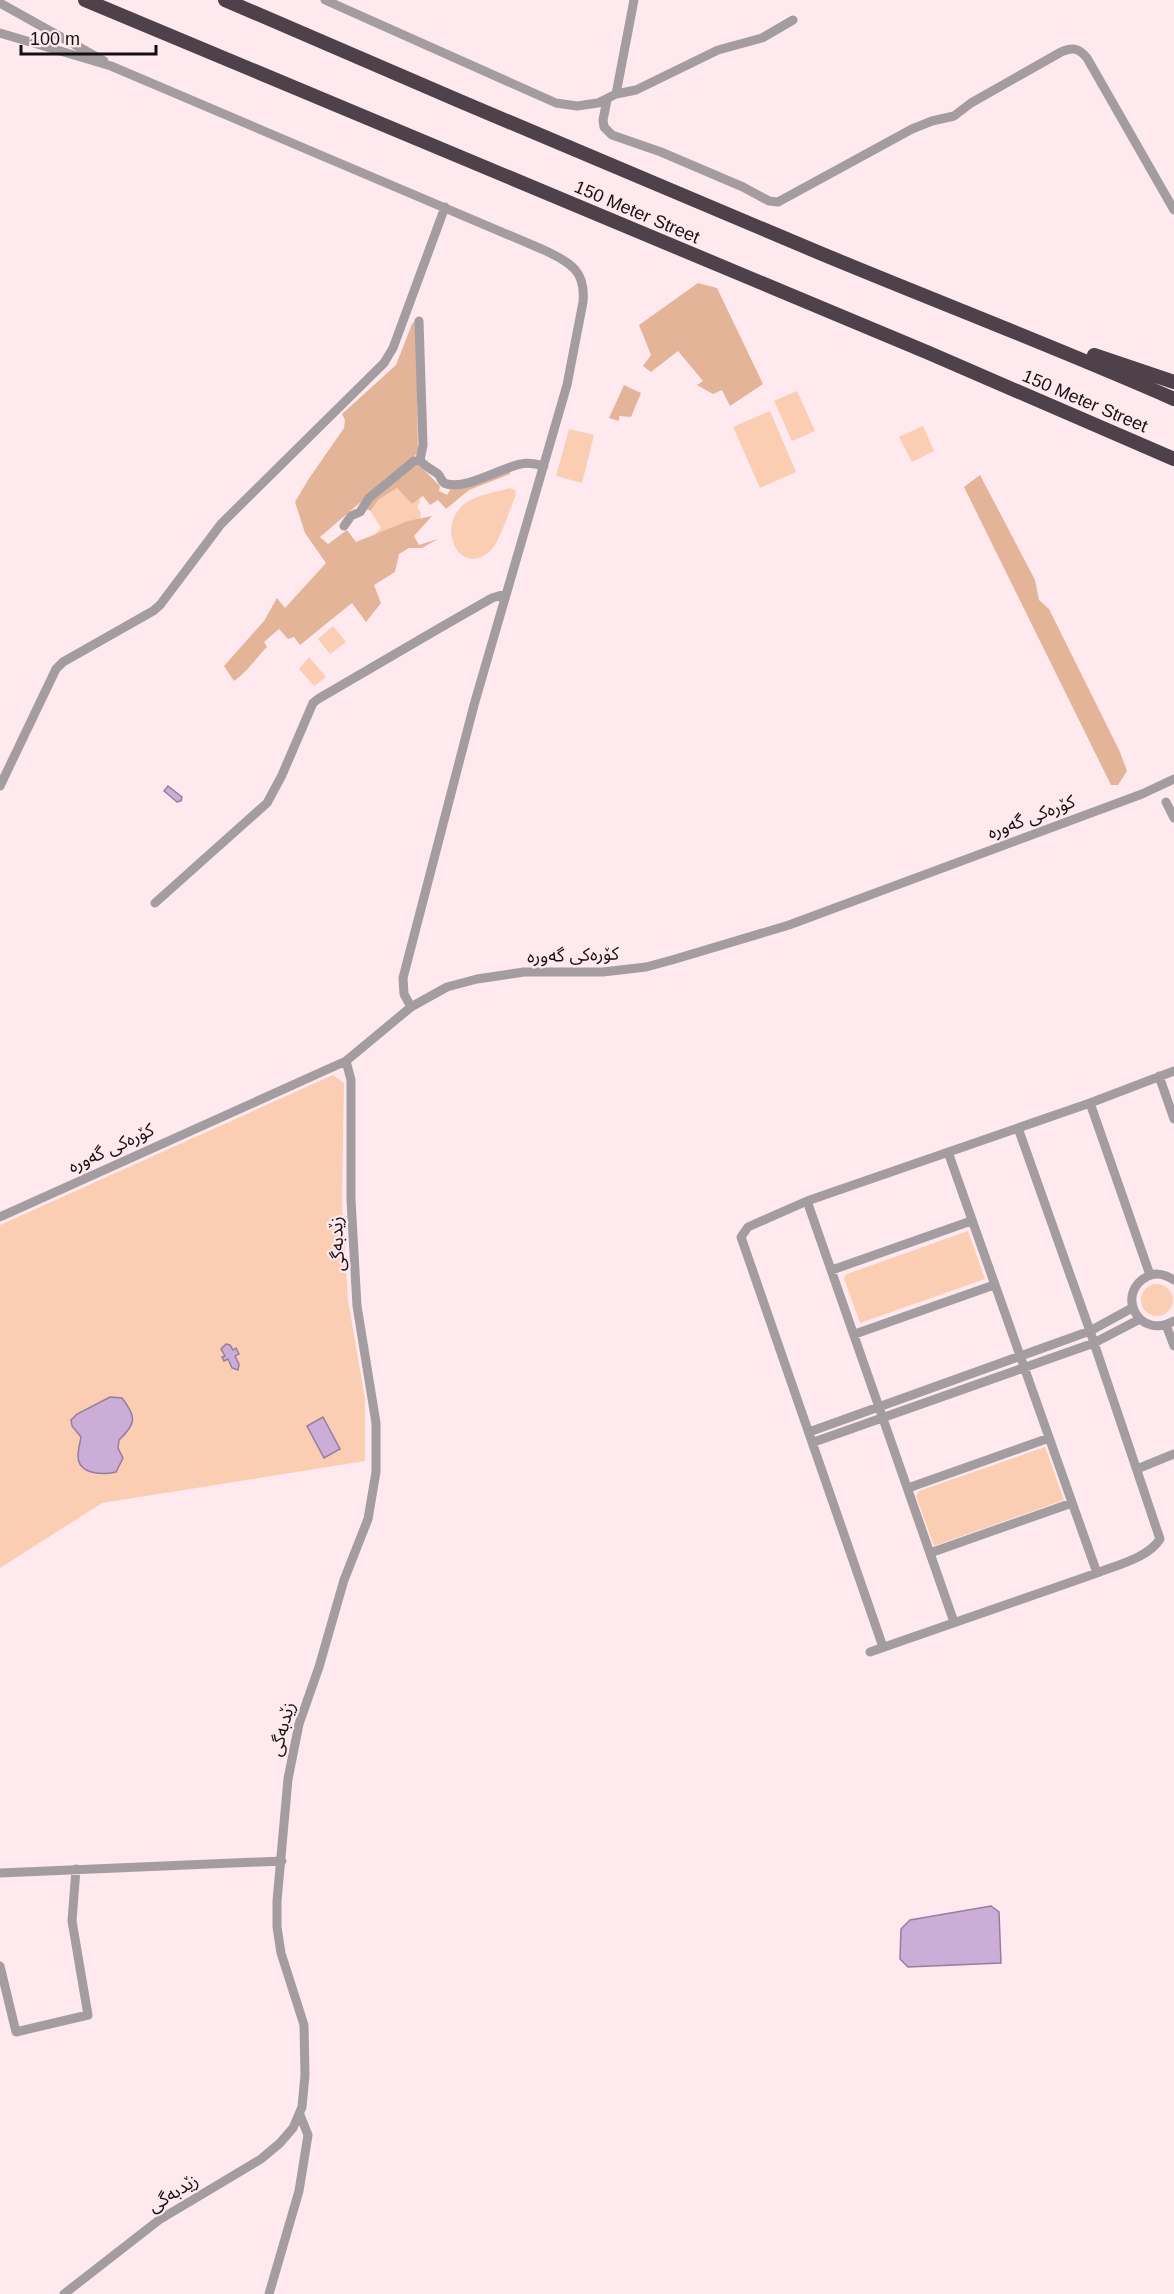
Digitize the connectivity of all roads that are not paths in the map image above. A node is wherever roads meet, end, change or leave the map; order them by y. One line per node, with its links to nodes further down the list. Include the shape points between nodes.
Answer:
1 (85, 0): 17 (highway, 150 Meter Street)
2 (225, 0): 13 (highway, 150 Meter Street)
3 (325, 0): 10 (street, via 556,103 587,106)
4 (634, 0): 9 (street)
5 (0, 3): 8 (street)
6 (793, 20): 9 (street, via 762,38 718,50 636,90)
7 (0, 33): 8 (street)
8 (111, 66): 11 (street)
9 (616, 94): 10 (street)
10 (607, 100): 12 (street, via 603,120 612,135 778,202 912,129 954,116 1061,52 1075,49 1087,58)
11 (445, 207): 19 (street, via 561,258 580,276 583,302 567,385); 23 (street, via 384,363 221,524 160,605 56,669)
12 (1174, 210)
13 (981, 320): 15 (highway); 16 (highway, 150 Meter Street)
14 (419, 321): 18 (street, via 423,445)
15 (1174, 382)
16 (1174, 399)
17 (1174, 459)
18 (420, 460): 19 (street, via 447,484 474,480 521,463); 20 (street, via 369,498)
19 (544, 465): 21 (street)
20 (344, 526)
21 (505, 594): 26 (street, via 438,628 318,699 267,803); 27 (street, via 403,978 404,994)
22 (1174, 779): 27 (street, کۆرەکی گەورە, via 789,925 646,967 603,972 524,972 477,979 447,987)
23 (0, 786)
24 (1166, 802): 25 (street)
25 (1174, 818)
26 (155, 903)
27 (411, 1006): 28 (street, کۆرەکی گەورە)
28 (346, 1061): 36 (street, کۆرەکی گەورە); 64 (street, زێدبەگی, via 351,1080 350,1190 357,1306 376,1423 376,1472 368,1519 344,1580 295,1738)
29 (1174, 1071): 30 (street)
30 (1159, 1076): 31 (street); 32 (street)
31 (1090, 1103): 33 (street); 39 (street)
32 (1174, 1119)
33 (1018, 1128): 34 (street); 45 (street)
34 (948, 1152): 35 (street); 37 (street)
35 (807, 1201): 38 (street); 52 (street, via 748,1227 741,1237)
36 (0, 1217)
37 (971, 1221): 38 (street); 41 (street)
38 (832, 1270): 46 (street)
39 (1150, 1275): 40 (street); 42 (street, via 1134,1288)
40 (1174, 1280)
41 (994, 1285): 46 (street); 49 (street)
42 (1132, 1308): 43 (street); 45 (street)
43 (1140, 1319): 44 (street, via 1149,1325); 47 (street)
44 (1170, 1323): 48 (street)
45 (1090, 1331): 47 (street); 49 (street)
46 (855, 1334): 51 (street)
47 (1094, 1343): 50 (street); 56 (street)
48 (1174, 1346)
49 (1020, 1357): 50 (street); 51 (street)
50 (1024, 1368): 51 (street); 53 (street)
51 (882, 1411): 52 (street); 54 (street); 57 (street)
52 (809, 1432): 54 (street)
53 (1049, 1438): 57 (street); 58 (street)
54 (813, 1442): 62 (street)
55 (1174, 1454): 56 (street)
56 (1137, 1469): 60 (street, via 1160,1539 1135,1558)
57 (908, 1488): 59 (street)
58 (1072, 1503): 59 (street); 60 (street)
59 (930, 1552): 61 (street)
60 (1097, 1573): 61 (street)
61 (954, 1622): 62 (street)
62 (883, 1647): 63 (street)
63 (870, 1652)
64 (282, 1861): 65 (street); 68 (street, زێدبەگی, via 276,1914 278,1940 305,2034)
65 (76, 1869): 66 (street); 67 (street, via 72,1921 88,2015 16,2032)
66 (0, 1873)
67 (0, 1966)
68 (300, 2115): 69 (street, زێدبەگی, via 288,2134 261,2159 159,2220); 70 (street, via 308,2135 299,2191)
69 (64, 2294)
70 (269, 2294)

